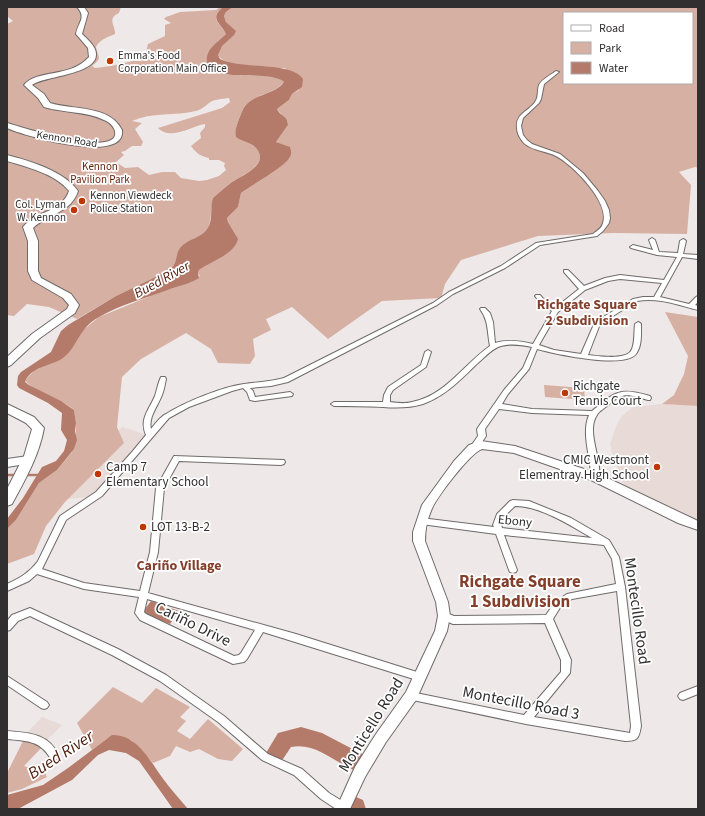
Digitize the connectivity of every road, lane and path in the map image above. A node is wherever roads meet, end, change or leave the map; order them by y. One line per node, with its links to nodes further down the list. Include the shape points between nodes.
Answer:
1 (80, 7): 3 (highway, Kennon Road, via 86,15 78,34 92,51 92,59 85,65 60,75 34,80 28,85 42,96 46,105 90,113 112,121 119,128 117,139 104,145 83,144 20,132)
2 (557, 72): 27 (street, via 542,83 538,102 520,120 521,134 531,146 556,155 571,164 596,192 606,208 607,218 604,227 596,235 531,247 503,267 301,373 278,383)
3 (7, 125)
4 (7, 158): 25 (highway, via 40,168 69,185 74,191 64,206 28,227 33,241 33,271 37,280 67,296 74,305 71,311 36,336)
5 (652, 240): 8 (street)
6 (683, 241): 9 (street)
7 (633, 247): 8 (street)
8 (657, 253): 9 (street)
9 (680, 256): 10 (street); 12 (street)
10 (698, 257)
11 (566, 271): 13 (street)
12 (665, 282): 13 (street, via 620,277 607,279); 16 (street)
13 (583, 289): 19 (street)
14 (538, 296): 19 (street)
15 (698, 298): 17 (street)
16 (656, 299): 17 (street); 24 (street, via 635,300 599,321 593,328)
17 (695, 307)
18 (483, 309): 21 (street, via 491,321)
19 (555, 311): 22 (street)
20 (638, 324): 24 (street, via 637,349 631,357)
21 (493, 347): 22 (street, via 508,342); 31 (street, via 454,384 428,400 410,405)
22 (535, 347): 24 (street); 32 (street, via 526,369)
23 (428, 352): 31 (street, via 424,366 390,389)
24 (584, 356)
25 (7, 362)
26 (163, 379): 35 (street, via 157,400 146,419)
27 (244, 386): 28 (street, via 255,400); 35 (street, via 176,410)
28 (290, 394)
29 (648, 398): 34 (street, via 633,392 623,392)
30 (334, 404): 31 (street)
31 (386, 405)
32 (497, 406): 34 (street, via 532,411); 36 (street, via 481,429 482,436)
33 (7, 408): 39 (highway, via 30,420 38,428 37,438)
34 (594, 413): 40 (street, via 589,426)
35 (150, 435): 46 (street, via 100,494 63,518 42,563)
36 (475, 446): 40 (main road, via 515,450); 42 (main road, Monticello Road, via 458,464 426,508)
37 (281, 462): 50 (street, via 177,458 160,488 154,552)
38 (7, 463): 39 (main road)
39 (25, 465): 41 (highway)
40 (595, 477): 43 (main road)
41 (7, 501)
42 (421, 521): 44 (street, Ebony); 51 (main road, Monticello Road, via 419,541 437,586)
43 (698, 526)
44 (498, 531): 45 (street, Ebony); 45 (street, Montecillo Road, via 500,516 510,505 523,503 568,520); 47 (street)
45 (606, 542): 48 (street, Montecillo Road, via 616,559)
46 (36, 570): 49 (street, via 26,579); 50 (street, Cariño Drive, via 84,586)
47 (513, 570)
48 (621, 587): 52 (street, via 570,596 558,604); 63 (street, Montecillo Road, via 636,726 632,737)
49 (7, 588)
50 (145, 595): 54 (street, Cariño Drive); 54 (street, Cariño Drive, via 140,613 144,617 233,660 244,656)
51 (444, 616): 52 (street, via 453,620); 55 (main road, Monticello Road, via 441,631)
52 (548, 619): 61 (street, via 566,660 566,673)
53 (7, 627): 65 (street, via 15,618 30,612 115,652 163,678 222,718 265,757 298,772)
54 (261, 628): 55 (street, Cariño Drive)
55 (420, 677): 58 (main road, Monticello Road)
56 (7, 680): 60 (street)
57 (698, 690): 59 (street)
58 (411, 696): 61 (street, Montecillo Road 3); 65 (main road, Monticello Road, via 360,772)
59 (683, 696)
60 (44, 705)
61 (526, 720): 63 (street, Montecillo Road 3)
62 (7, 735): 64 (street, via 38,738)
63 (625, 737)
64 (54, 756)
65 (343, 809)

